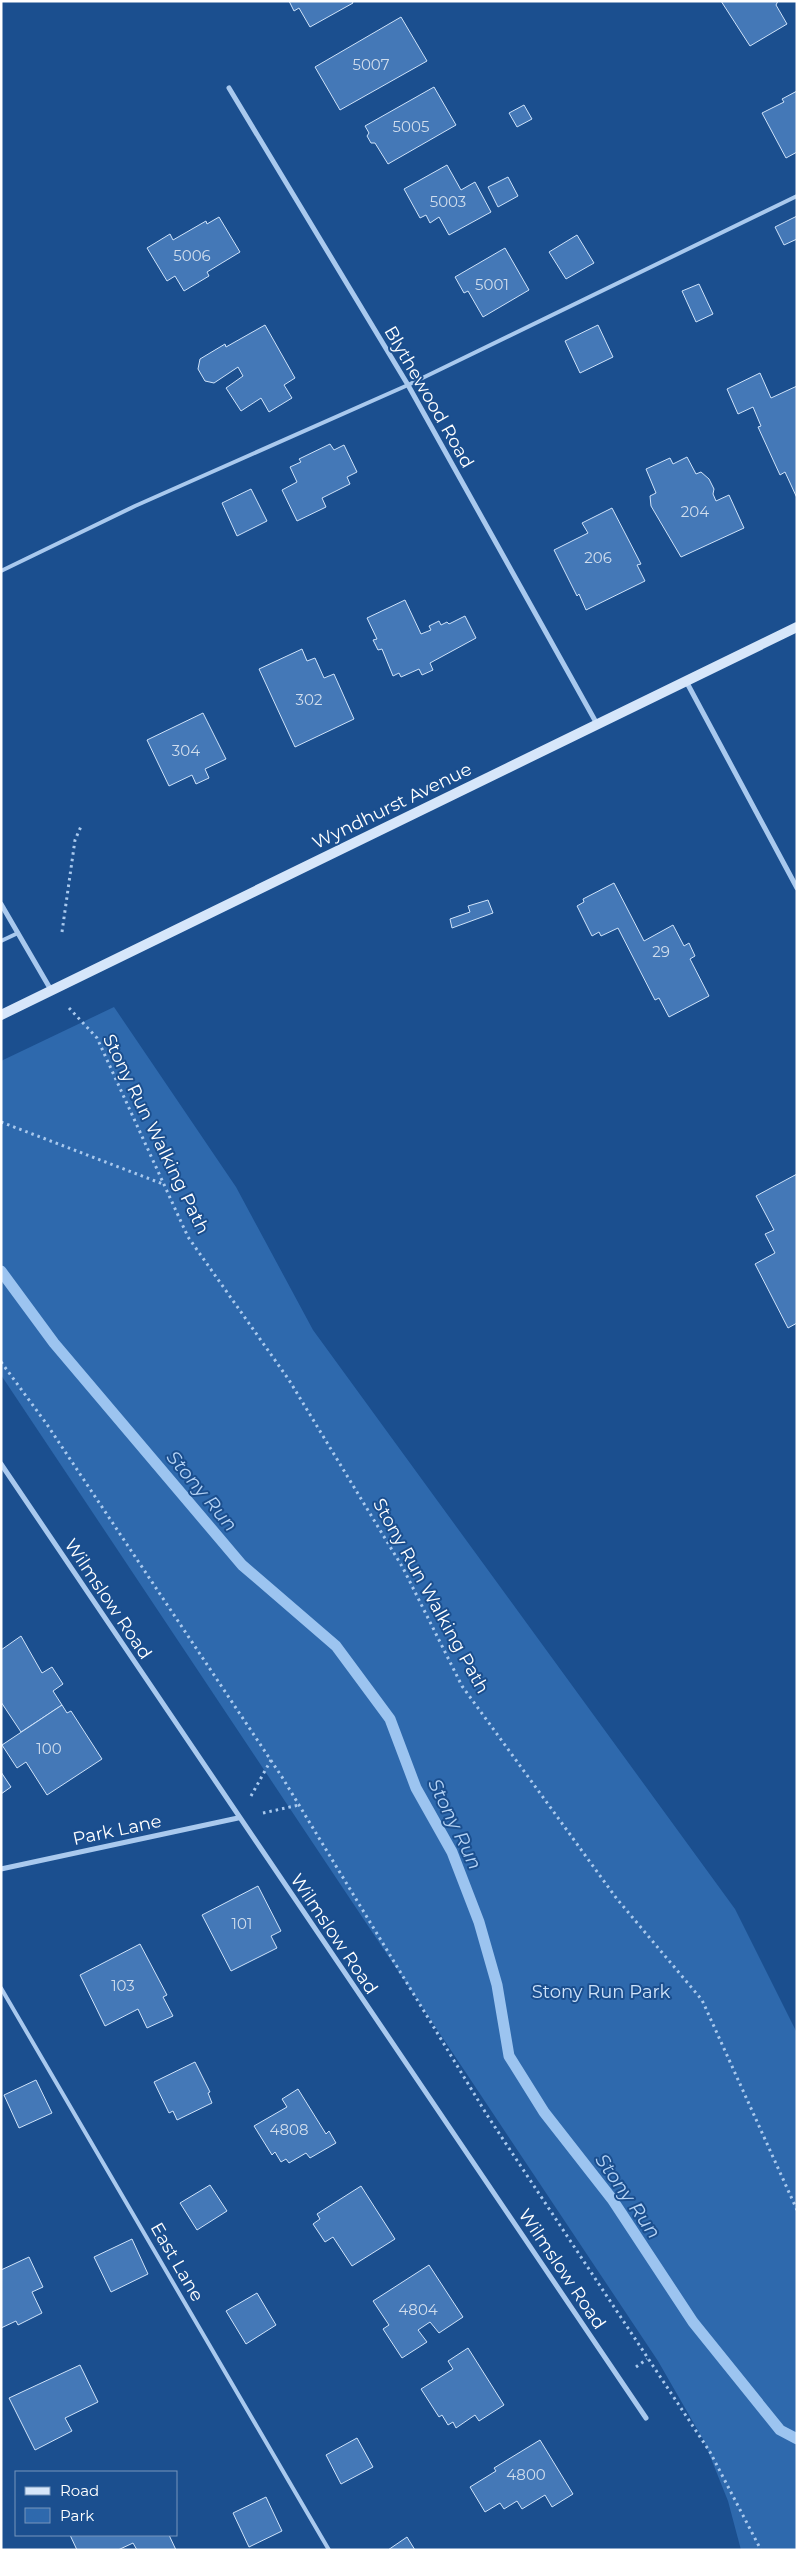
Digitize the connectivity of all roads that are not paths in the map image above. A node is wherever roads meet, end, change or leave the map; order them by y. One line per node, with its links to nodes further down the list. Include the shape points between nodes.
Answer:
1 (230, 88): 3 (street, Blythewood Road)
2 (797, 196): 3 (lane)
3 (408, 385): 4 (lane, via 135,506); 7 (street, Blythewood Road)
4 (1, 571)
5 (797, 627): 6 (street, Wyndhurst Avenue)
6 (686, 680): 7 (street, Wyndhurst Avenue); 8 (street)
7 (597, 724): 12 (street, Wyndhurst Avenue)
8 (797, 888)
9 (1, 904): 10 (street)
10 (18, 933): 11 (lane); 12 (street)
11 (1, 941)
12 (50, 990): 13 (street, Wyndhurst Avenue)
13 (1, 1015)
14 (1, 1464): 15 (street, Wilmslow Road)
15 (238, 1818): 16 (street, Park Lane); 18 (street, Wilmslow Road)
16 (1, 1869)
17 (1, 1988): 19 (lane, East Lane)
18 (646, 2418)
19 (329, 2550)

